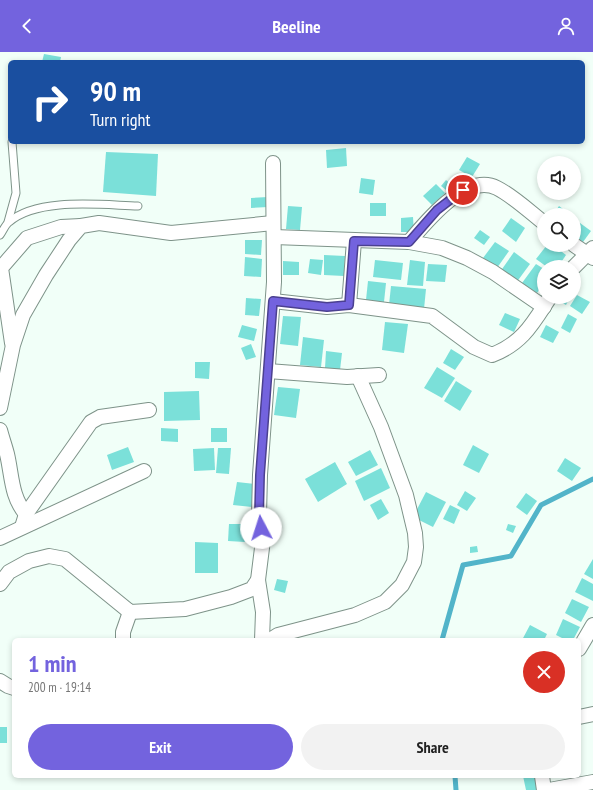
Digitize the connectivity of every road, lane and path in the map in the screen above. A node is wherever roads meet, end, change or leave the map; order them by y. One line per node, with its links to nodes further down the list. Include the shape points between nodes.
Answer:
1 (12, 144): 5 (lane, via 16,193)
2 (273, 163): 7 (street)
3 (138, 206): 5 (lane, via 46,205 27,211)
4 (537, 218): 10 (street, via 496,188 479,186 463,190 437,210)
5 (8, 222): 8 (lane)
6 (81, 226): 7 (street, via 99,223 171,233); 14 (street, via 61,227 27,238); 19 (street, via 46,275 23,315)
7 (274, 230): 9 (street); 16 (street)
8 (0, 235)
9 (354, 241): 10 (street); 18 (street)
10 (409, 242): 15 (street, via 442,248 468,258)
11 (581, 248): 12 (street)
12 (591, 253): 13 (street)
13 (581, 261)
14 (0, 266): 19 (street)
15 (537, 296)
16 (273, 301): 18 (street, via 327,307); 20 (street)
17 (546, 304): 18 (street, via 532,326 509,349 492,355 474,347 432,316)
18 (349, 305)
19 (13, 345): 23 (street)
20 (268, 372): 22 (street); 29 (street, via 259,515 263,540)
21 (379, 375): 22 (street)
22 (358, 376): 35 (street, via 381,428 406,496 415,533 414,562 402,585 385,602 355,615)
23 (0, 408)
24 (150, 410): 27 (street, via 100,417 91,422)
25 (0, 430): 27 (street, via 15,496)
26 (144, 472): 27 (street)
27 (24, 520): 28 (street)
28 (0, 538)
29 (258, 580): 31 (street, via 252,588 232,597 185,609); 34 (street, via 263,612)
30 (0, 584): 31 (street, via 9,572 29,561 49,556 65,559)
31 (130, 612): 33 (street)
32 (593, 625): 36 (street)
33 (123, 638)
34 (262, 638)
35 (273, 638)
36 (585, 644)
37 (0, 681): 38 (street)
38 (12, 687)
39 (593, 714): 40 (street)
40 (581, 717)
41 (542, 778): 43 (street)
42 (593, 782): 44 (street)
43 (544, 790)
44 (549, 790)

